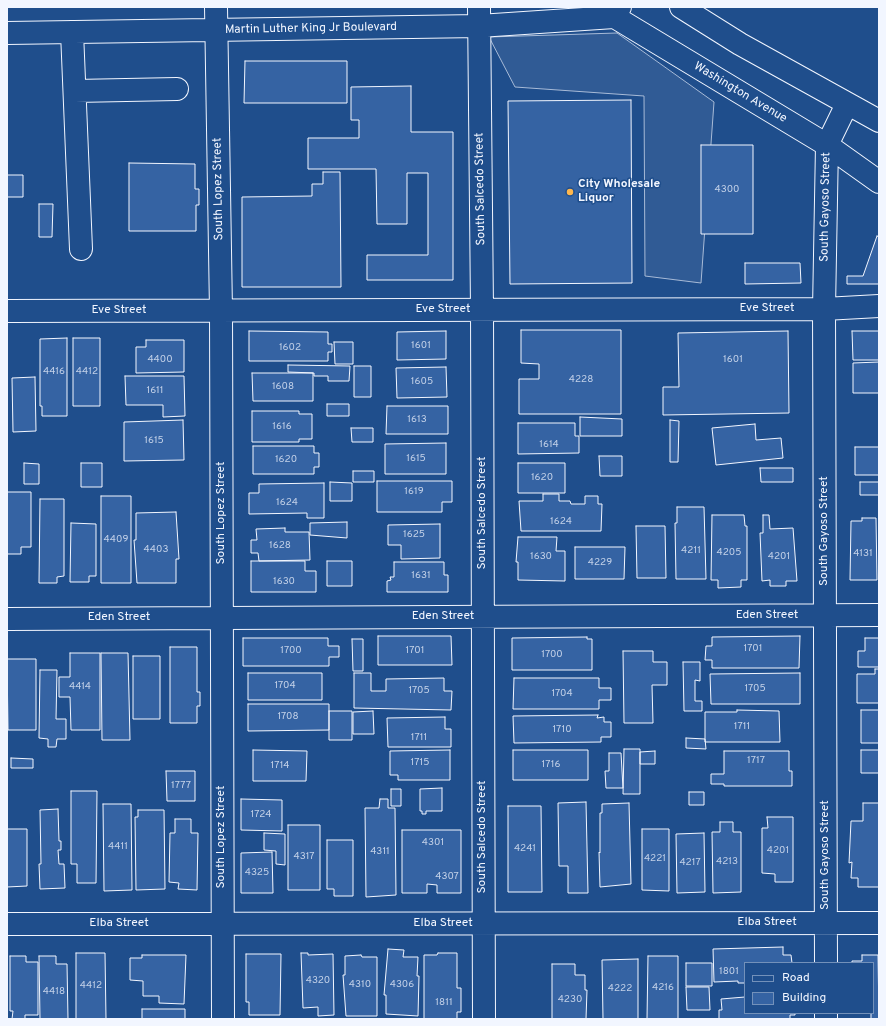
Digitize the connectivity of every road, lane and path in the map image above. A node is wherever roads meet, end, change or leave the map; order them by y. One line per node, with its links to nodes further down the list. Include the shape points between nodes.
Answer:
1 (216, 7): 5 (street, South Lopez Street)
2 (681, 7): 10 (street, via 740,44)
3 (611, 10): 4 (street, Martin Luther King Jr Boulevard); 12 (street, Washington Avenue)
4 (479, 16): 5 (street, Martin Luther King Jr Boulevard); 16 (street, South Salcedo Street)
5 (216, 30): 6 (street, Martin Luther King Jr Boulevard); 19 (street, South Lopez Street)
6 (72, 32): 7 (street, Martin Luther King Jr Boulevard); 9 (street)
7 (7, 33)
8 (177, 89): 9 (street)
9 (75, 91): 14 (street)
10 (847, 104): 11 (street); 12 (street, South Gayoso Street)
11 (879, 121)
12 (827, 145): 13 (street, Washington Avenue); 17 (street, South Gayoso Street)
13 (879, 182)
14 (81, 249)
15 (879, 306): 17 (street, Eve Street)
16 (482, 309): 17 (street, Eve Street); 19 (street, Eve Street); 22 (street, South Salcedo Street)
17 (824, 309): 21 (street, South Gayoso Street)
18 (7, 311): 19 (street, Eve Street)
19 (221, 311): 23 (street, South Lopez Street)
20 (879, 615): 21 (street, Eden Street)
21 (825, 616): 22 (street, Eden Street); 25 (street, South Gayoso Street)
22 (483, 617): 23 (street, Eden Street); 29 (street, South Salcedo Street)
23 (222, 618): 24 (street, Eden Street); 28 (street, South Lopez Street)
24 (7, 619)
25 (826, 923): 26 (street, Elba Street); 29 (street, Elba Street); 30 (street, South Gayoso Street)
26 (879, 923)
27 (7, 924): 28 (street, Elba Street)
28 (222, 924): 29 (street, Elba Street); 31 (street, South Lopez Street)
29 (484, 924): 32 (street, South Salcedo Street)
30 (826, 962)
31 (223, 1019)
32 (484, 1019)

